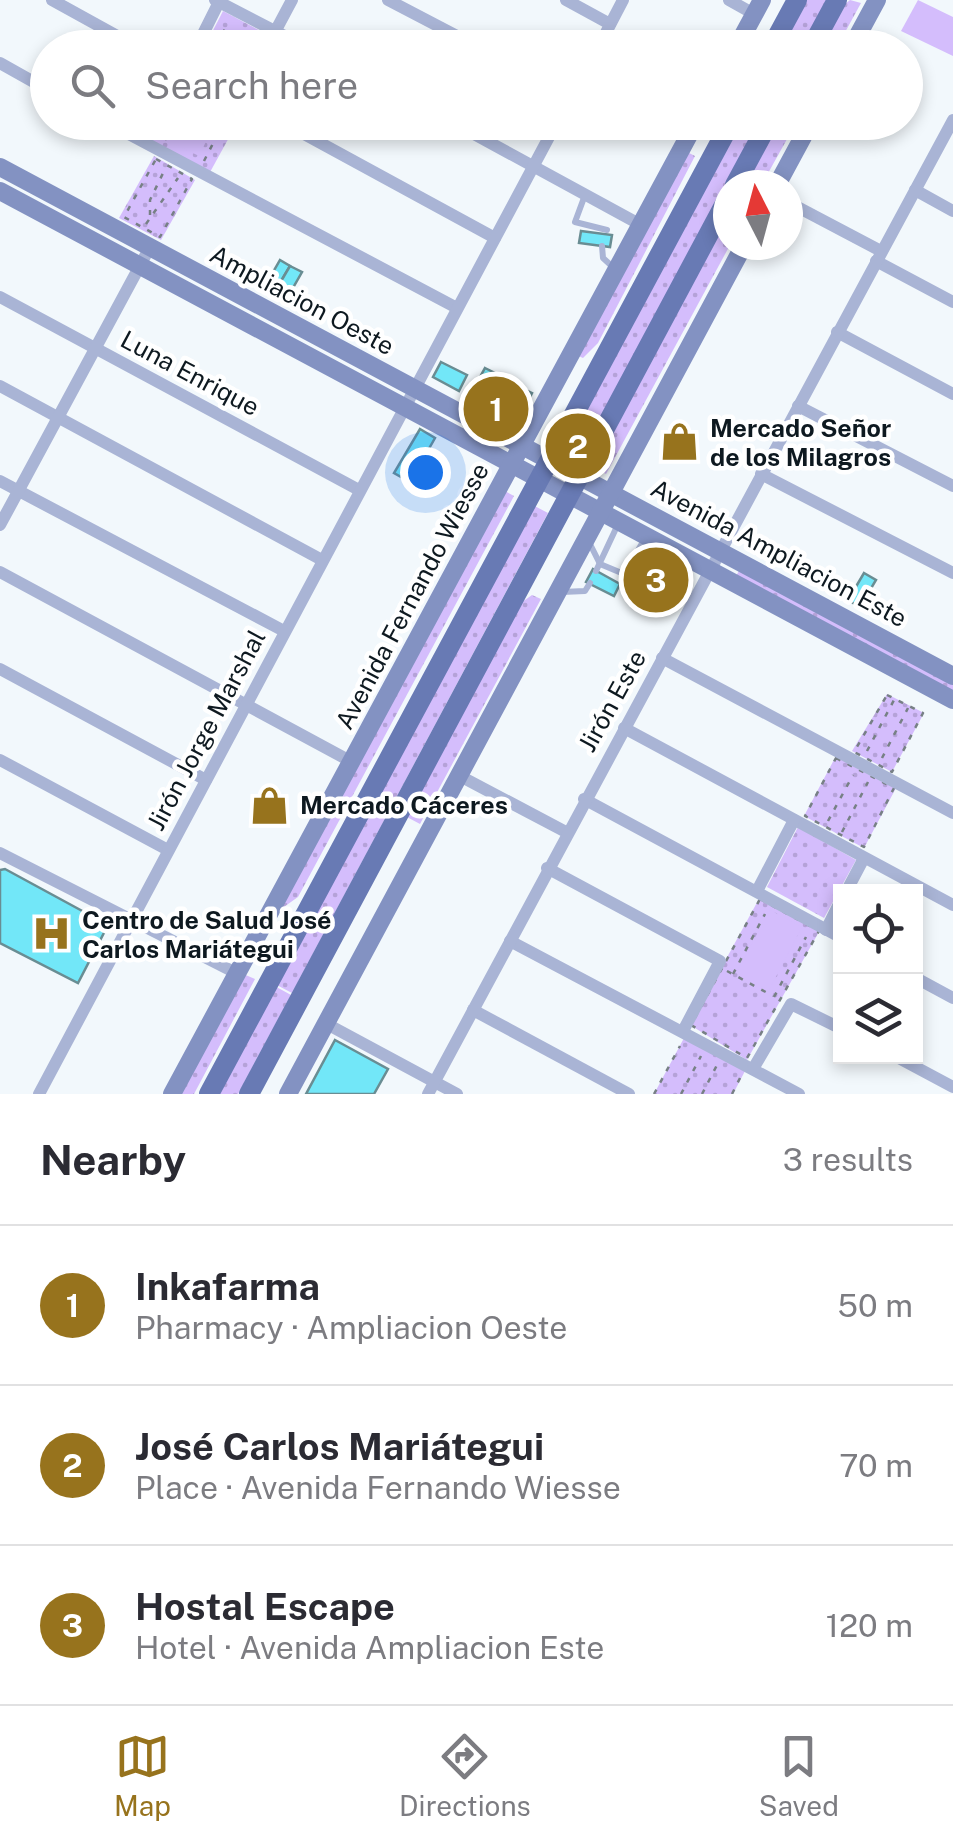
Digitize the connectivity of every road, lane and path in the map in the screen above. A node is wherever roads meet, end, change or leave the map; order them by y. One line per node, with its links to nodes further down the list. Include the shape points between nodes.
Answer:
1 (52, 0): 13 (street)
2 (292, 0): 16 (street)
3 (388, 0): 17 (street)
4 (566, 0): 12 (street)
5 (623, 0): 12 (street)
6 (729, 0): 11 (street)
7 (797, 0): 20 (main road)
8 (837, 0): 21 (main road)
9 (877, 0): 22 (main road)
10 (226, 2): 14 (street); 15 (street)
11 (758, 7): 19 (main road)
12 (610, 24): 18 (street)
13 (106, 30)
14 (208, 30)
15 (270, 30)
16 (284, 30)
17 (446, 30)
18 (607, 30)
19 (746, 30)
20 (781, 30)
21 (821, 30)
22 (861, 30)
23 (0, 64): 24 (street)
24 (30, 80)
25 (953, 120): 44 (street, Jirón Este)
26 (140, 140): 61 (street)
27 (165, 140): 36 (path)
28 (215, 140): 40 (path)
29 (315, 140): 52 (street)
30 (486, 140): 38 (street)
31 (548, 140): 38 (street, Jirón Jorge Marshal)
32 (685, 140): 50 (main road, Avenida Fernando Wiesse)
33 (721, 140): 71 (main road)
34 (759, 140): 41 (main road)
35 (801, 140): 42 (main road)
36 (162, 146)
37 (167, 165): 43 (path); 49 (path, via 150,200); 53 (path, via 156,159 124,216)
38 (534, 166): 46 (street); 52 (street, Jirón Jorge Marshal)
39 (0, 167): 53 (main road, Ampliacion Oeste)
40 (200, 168)
41 (743, 170)
42 (785, 170)
43 (181, 172): 49 (path); 53 (path, via 192,179 160,237)
44 (915, 190): 48 (street); 55 (street, Jirón Este)
45 (0, 191): 57 (main road, Ampliacion Oeste)
46 (585, 195): 50 (street); 50 (lane, via 575,222 606,232)
47 (803, 211): 55 (street)
48 (953, 211)
49 (150, 216): 53 (path)
50 (633, 222): 58 (main road, Avenida Fernando Wiesse)
51 (713, 226): 73 (main road)
52 (495, 238): 61 (street, Jirón Jorge Marshal)
53 (144, 239): 57 (street); 65 (main road, Ampliacion Oeste)
54 (602, 246): 58 (lane)
55 (878, 256): 60 (street); 62 (street, Jirón Este)
56 (736, 260): 80 (main road)
57 (140, 267): 63 (street); 68 (main road, Ampliacion Oeste)
58 (616, 271): 70 (main road, Avenida Fernando Wiesse)
59 (0, 296): 63 (street, Luna Enrique)
60 (953, 302)
61 (457, 308): 65 (street, Jirón Jorge Marshal)
62 (838, 332): 66 (street); 67 (street, Jirón Este)
63 (96, 348): 69 (street); 79 (street, Luna Enrique)
64 (0, 386): 69 (street)
65 (414, 387): 68 (street, Jirón Jorge Marshal); 70 (main road, Ampliacion Oeste)
66 (953, 394)
67 (798, 406): 74 (street, Jirón Este); 77 (street)
68 (403, 408): 72 (main road, Ampliacion Oeste); 79 (street, Jirón Jorge Marshal)
69 (58, 418): 78 (street); 88 (street)
70 (521, 446): 71 (main road, Ampliacion Oeste); 72 (main road, Avenida Fernando Wiesse)
71 (549, 461): 73 (main road, Ampliacion Oeste); 76 (main road)
72 (508, 466): 76 (main road, Ampliacion Oeste); 106 (main road, Avenida Fernando Wiesse)
73 (581, 474): 80 (main road, Avenida Ampliacion Este); 81 (main road)
74 (761, 474): 87 (street, Jirón Este); 91 (street)
75 (0, 481): 78 (street)
76 (538, 482): 81 (main road, Ampliacion Oeste); 153 (main road)
77 (953, 486)
78 (18, 490): 84 (street); 94 (street)
79 (359, 490): 88 (street, Jirón Jorge Marshal)
80 (612, 491): 82 (main road); 87 (main road, Avenida Ampliacion Este)
81 (569, 494): 82 (main road, Avenida Ampliacion Este); 154 (main road)
82 (600, 509): 83 (main road, Avenida Ampliacion Este); 86 (main road)
83 (620, 520): 85 (main road, Avenida Ampliacion Este); 89 (lane)
84 (0, 525)
85 (647, 535): 87 (main road, Avenida Ampliacion Este); 89 (lane, via 624,574)
86 (586, 536): 89 (lane); 93 (main road)
87 (714, 559): 95 (street, Jirón Este); 97 (main road, Avenida Ampliacion Este); 99 (main road, Avenida Ampliacion Este)
88 (322, 560): 94 (street, Jirón Jorge Marshal)
89 (598, 568)
90 (0, 572): 100 (street)
91 (953, 573)
92 (590, 584): 93 (lane, via 584,591)
93 (556, 592): 109 (main road)
94 (284, 631): 100 (street, Jirón Jorge Marshal)
95 (662, 658): 102 (street, Jirón Este); 114 (street)
96 (0, 668): 111 (street)
97 (953, 676)
98 (894, 699): 101 (path); 103 (path); 103 (path, via 887,695 854,752)
99 (953, 700)
100 (246, 703): 106 (street); 111 (street, Jirón Jorge Marshal)
101 (908, 706): 107 (path); 107 (path, via 923,714 892,772)
102 (624, 728): 113 (street, Jirón Este); 115 (street)
103 (864, 757): 107 (path)
104 (836, 758): 115 (path)
105 (0, 760): 119 (street)
106 (352, 762): 133 (main road, Avenida Fernando Wiesse)
107 (878, 764)
108 (856, 768): 116 (path)
109 (458, 775): 117 (street); 142 (main road)
110 (870, 776): 118 (path)
111 (206, 780): 119 (street, Jirón Jorge Marshal)
112 (894, 788): 120 (path)
113 (584, 799): 117 (street, Jirón Este); 124 (street)
114 (953, 813)
115 (800, 818): 120 (street); 124 (street)
116 (825, 826)
117 (566, 832): 122 (street, Jirón Este)
118 (841, 835)
119 (168, 850): 128 (street, Jirón Jorge Marshal)
120 (864, 852): 123 (street); 126 (street)
121 (0, 853): 128 (street)
122 (547, 868): 131 (street, Jirón Este); 132 (street)
123 (850, 884)
124 (759, 895): 129 (street); 132 (path)
125 (770, 904): 134 (path)
126 (953, 905)
127 (833, 911): 129 (street)
128 (130, 922): 133 (street); 151 (street, Jirón Jorge Marshal)
129 (819, 929): 130 (street); 136 (path); 137 (path)
130 (833, 935)
131 (510, 940): 141 (street, Jirón Este); 144 (street)
132 (721, 965): 134 (path); 140 (path, via 692,1029 747,1058); 144 (street)
133 (236, 972): 152 (main road, Avenida Fernando Wiesse)
134 (734, 974): 138 (path)
135 (923, 982): 139 (street)
136 (780, 984): 137 (path); 138 (path)
137 (788, 989): 140 (path)
138 (774, 997): 140 (path)
139 (953, 998)
140 (781, 1001)
141 (472, 1010): 149 (street, Jirón Este); 157 (street)
142 (325, 1022): 149 (street); 155 (main road)
143 (833, 1024): 148 (street, via 798,1006 785,1008)
144 (683, 1035): 148 (street); 158 (path)
145 (704, 1050): 159 (path)
146 (720, 1059): 160 (path)
147 (909, 1064): 150 (street)
148 (748, 1070): 161 (path); 162 (street)
149 (431, 1088): 156 (street)
150 (953, 1088)
151 (39, 1094)
152 (172, 1094)
153 (209, 1094)
154 (248, 1094)
155 (288, 1094)
156 (456, 1094)
157 (629, 1094)
158 (654, 1094)
159 (682, 1094)
160 (702, 1094)
161 (732, 1094)
162 (799, 1094)

